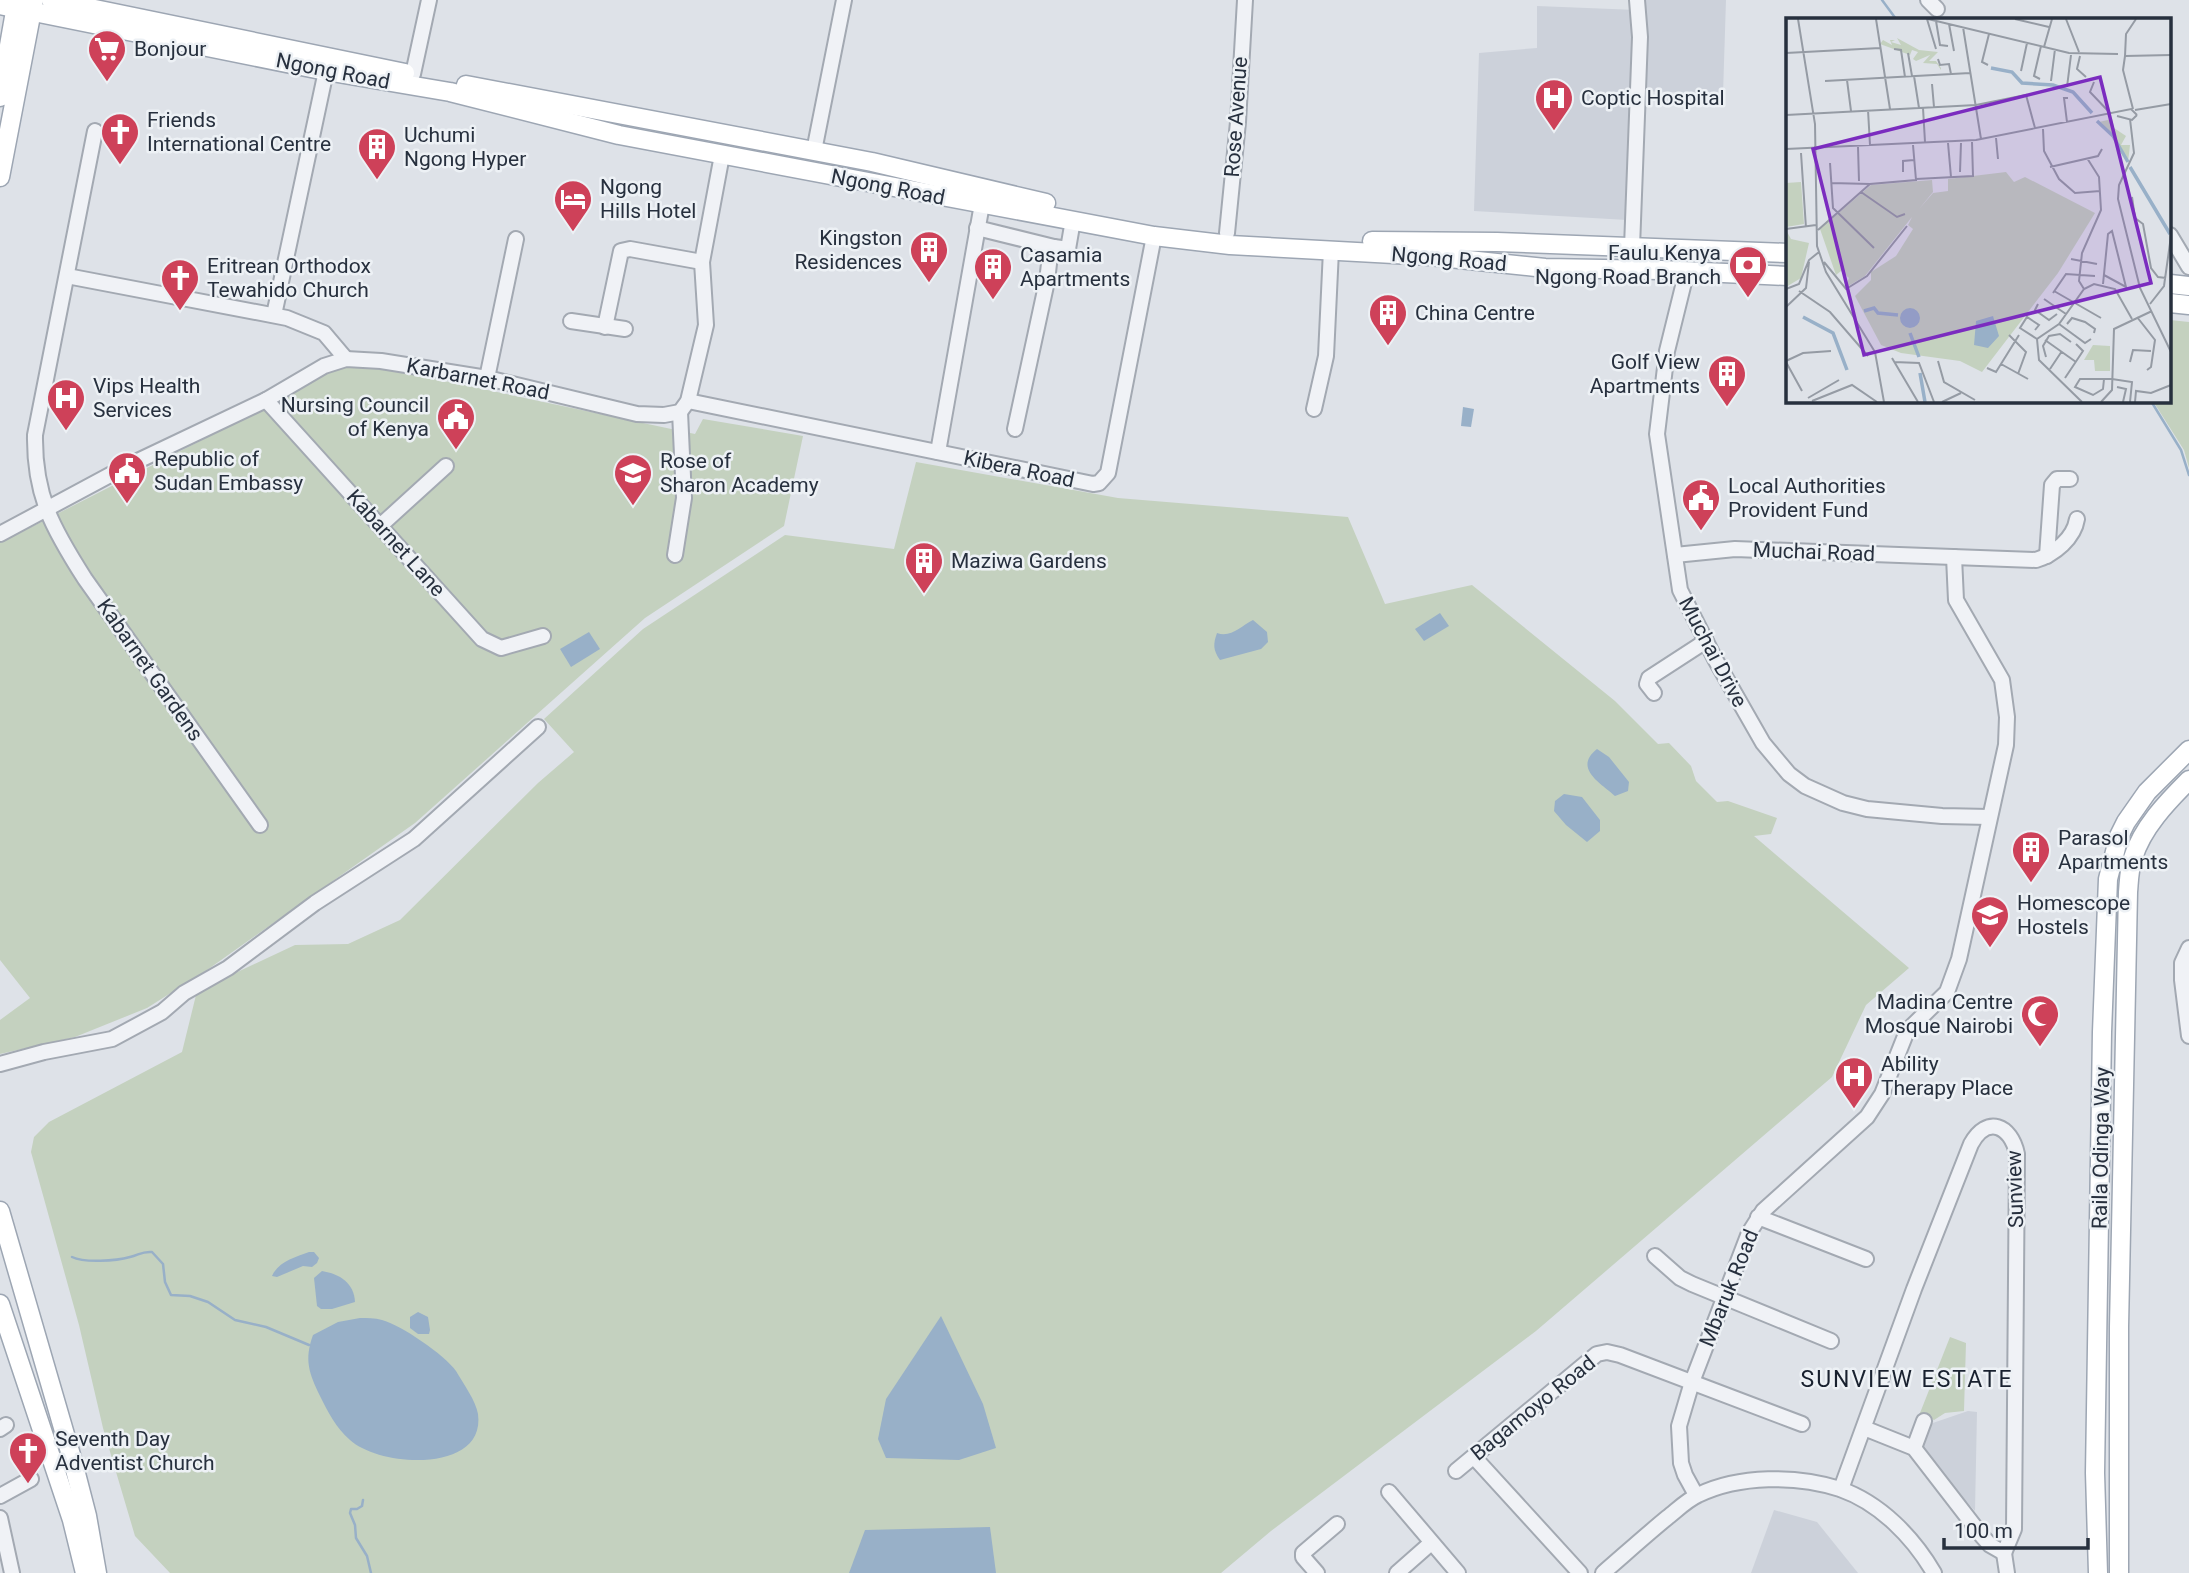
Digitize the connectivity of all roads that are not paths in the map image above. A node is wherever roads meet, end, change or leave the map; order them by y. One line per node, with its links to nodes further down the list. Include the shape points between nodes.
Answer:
1 (51, 0): 8 (main road, Ngong Road)
2 (429, 0): 8 (street)
3 (844, 0): 13 (street)
4 (1245, 0): 21 (street, Rose Avenue)
5 (1637, 0): 27 (street, via 1640,37)
6 (20, 5): 7 (main road, Ngong Road); 9 (main road); 16 (main road)
7 (326, 71): 12 (main road, Ngong Road, via 450,92); 39 (street)
8 (413, 74): 10 (main road, Ngong Road)
9 (0, 97)
10 (623, 114): 12 (main road, via 612,121); 13 (main road, Ngong Road)
11 (95, 131): 37 (street, Kabarnet Gardens)
12 (619, 135): 14 (main road, Ngong Road)
13 (814, 151): 15 (main road, Ngong Road)
14 (722, 155): 17 (main road, Ngong Road); 31 (street)
15 (872, 162): 17 (main road, via 878,165 879,177); 21 (main road, Ngong Road, via 1080,212)
16 (0, 177)
17 (865, 182): 18 (main road, Ngong Road)
18 (982, 204): 19 (main road, Ngong Road); 20 (street)
19 (1073, 220): 22 (main road, Ngong Road); 26 (street, via 1068,249)
20 (978, 228): 26 (street); 49 (street)
21 (1227, 233): 25 (main road, Ngong Road, via 1351,241)
22 (1154, 236): 28 (main road, Ngong Road); 49 (street, Kibera Road, via 1107,477 1093,484)
23 (2172, 238): 32 (street)
24 (516, 239): 44 (street)
25 (1560, 245): 27 (main road, Ngong Road); 33 (main road, via 1553,249 1552,257)
26 (1054, 247): 48 (street)
27 (1632, 247): 29 (main road, Ngong Road)
28 (1331, 250): 33 (main road, Ngong Road); 47 (street, via 1326,356)
29 (1734, 250): 30 (main road, Ngong Road); 35 (main road, via 1748,261 1745,270)
30 (1786, 253)
31 (702, 262): 41 (street, via 621,251); 46 (street, via 706,326)
32 (2187, 264): 38 (street)
33 (1565, 267): 34 (main road, Ngong Road)
34 (1687, 270): 35 (main road, Ngong Road); 57 (street, Muchai Drive, via 1667,351 1657,433)
35 (1736, 272): 36 (main road, Ngong Road)
36 (1786, 275)
37 (67, 276): 39 (street); 52 (street, Kabarnet Gardens, via 35,435 35,461)
38 (2177, 285)
39 (274, 315): 43 (street, via 315,328 334,342)
40 (571, 321): 41 (street)
41 (605, 327): 42 (street)
42 (625, 330)
43 (346, 359): 44 (street, Karbarnet Road); 45 (street, Karbarnet Road, via 324,366)
44 (487, 378): 46 (street, Karbarnet Road, via 637,414 664,415)
45 (266, 400): 52 (street, Karbarnet Road); 54 (street, Kabarnet Lane)
46 (684, 407): 49 (street, Kibera Road); 56 (street, via 684,499)
47 (1314, 408)
48 (1014, 429)
49 (939, 452)
50 (446, 467): 54 (street)
51 (2070, 479): 59 (street, via 2057,479 2052,485)
52 (47, 510): 55 (street, Karbarnet Road); 67 (street, Kabarnet Gardens, via 58,538 85,579)
53 (2077, 519): 59 (street, via 2072,534)
54 (380, 526): 60 (street, Kabarnet Lane, via 482,639 501,648)
55 (0, 534)
56 (675, 555)
57 (1675, 555): 58 (street, Muchai Road, via 1735,549); 61 (street, Muchai Drive, via 1679,590)
58 (1954, 556): 59 (street, Muchai Road, via 2036,560); 66 (street, via 1956,600 2003,680 2007,732)
59 (2047, 556)
60 (542, 636)
61 (1706, 641): 62 (street, via 1649,678 1647,684); 66 (street, Muchai Drive, via 1763,743 1805,786 1867,808)
62 (1654, 692)
63 (538, 727): 70 (street, via 414,839 162,1012 112,1039)
64 (2189, 750): 80 (main road, Raila Odinga Way, via 2131,814 2119,836 2108,879)
65 (2189, 780): 79 (main road, Raila Odinga Way, via 2138,844 2127,892)
66 (1989, 817): 72 (street, Mbaruk Road, via 1961,951 1947,992 1907,1031 1882,1094 1867,1117)
67 (260, 825)
68 (2189, 948): 69 (street, via 2182,963 2182,980)
69 (2189, 1036)
70 (0, 1064)
71 (0, 1211): 73 (main road)
72 (1758, 1217): 75 (street); 76 (street, Mbaruk Road)
73 (6, 1254): 78 (main road)
74 (1655, 1256): 76 (street, via 1680,1278)
75 (1866, 1259)
76 (1724, 1298): 81 (street); 82 (street, Mbaruk Road)
77 (2, 1311): 78 (main road, via 23,1307); 99 (main road, via 72,1520)
78 (31, 1314): 100 (main road, via 87,1516)
79 (2119, 1319): 80 (main road, via 2107,1311); 109 (main road, Raila Odinga Way)
80 (2098, 1321): 108 (main road, Raila Odinga Way)
81 (1831, 1341)
82 (1692, 1382): 84 (street, Bagamoyo Road); 87 (street, Bagamoyo Road, via 1620,1355 1597,1354); 92 (street, Mbaruk Road, via 1678,1435 1685,1475)
83 (1924, 1421): 86 (street)
84 (1802, 1424)
85 (1864, 1428): 86 (street); 90 (street, Sunview); 97 (street, Sunview, via 1971,1144 1988,1128 2003,1130 2014,1141 2017,1154 2014,1529)
86 (1914, 1448): 97 (street, via 1990,1545)
87 (1474, 1457): 88 (street, Bagamoyo Road); 104 (street)
88 (1456, 1471)
89 (31, 1479): 93 (street)
90 (1840, 1489): 92 (street, via 1751,1480); 106 (street, via 1888,1518 1920,1550)
91 (1389, 1492): 96 (street)
92 (1696, 1495): 105 (street)
93 (0, 1496)
94 (0, 1518): 98 (street)
95 (1337, 1524): 101 (street, via 1303,1553)
96 (1431, 1543): 102 (street); 103 (street)
97 (2004, 1553): 107 (street, Sunview)
98 (12, 1573)
99 (85, 1573)
100 (97, 1573)
101 (1317, 1573)
102 (1397, 1573)
103 (1458, 1573)
104 (1580, 1573)
105 (1603, 1573)
106 (1934, 1573)
107 (2007, 1573)
108 (2098, 1573)
109 (2119, 1573)

